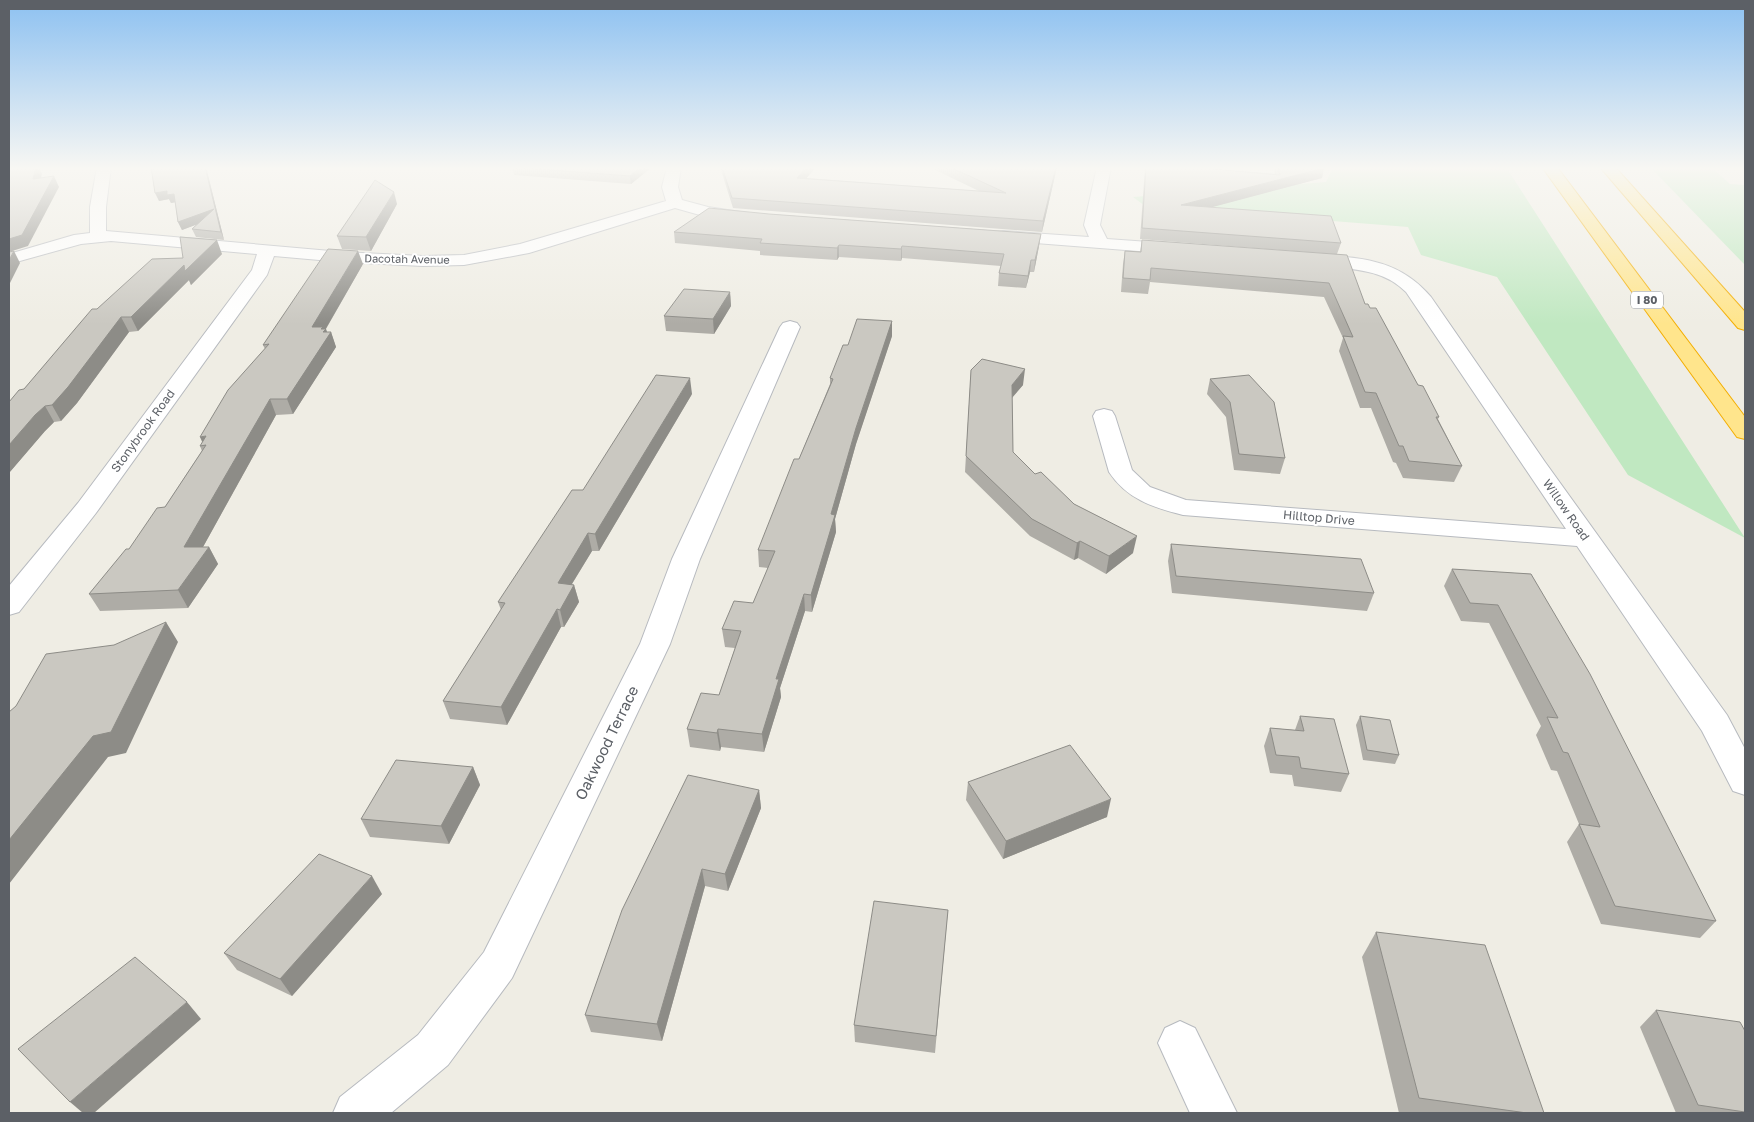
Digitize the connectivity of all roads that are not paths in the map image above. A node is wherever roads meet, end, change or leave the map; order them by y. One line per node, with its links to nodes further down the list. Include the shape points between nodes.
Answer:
1 (98, 219): 7 (street)
2 (620, 219): 10 (street, Dacotah Avenue, via 523,248 464,260 423,261)
3 (1093, 219): 8 (street, via 1092,225)
4 (1588, 219): 16 (highway, I 80)
5 (1653, 219): 13 (highway)
6 (984, 235): 8 (street)
7 (98, 237): 10 (street, Dacotah Avenue); 12 (street, Dacotah Avenue, via 80,238)
8 (1101, 244): 9 (street)
9 (1189, 250)
10 (267, 251): 18 (street, Stonybrook Road, via 261,271 87,508)
11 (1296, 257): 17 (street, Willow Road, via 1365,264 1407,282 1424,301)
12 (9, 259)
13 (1745, 324)
14 (790, 327): 21 (street, Oakwood Terrace, via 686,559 655,644 498,965 433,1050)
15 (1104, 416): 17 (street, Hilltop Drive, via 1121,472 1141,492 1183,507)
16 (1745, 432)
17 (1586, 539): 19 (street, Willow Road, via 1715,724)
18 (9, 605)
19 (1745, 781)
20 (1180, 1042): 22 (street)
21 (356, 1113)
22 (1214, 1113)

